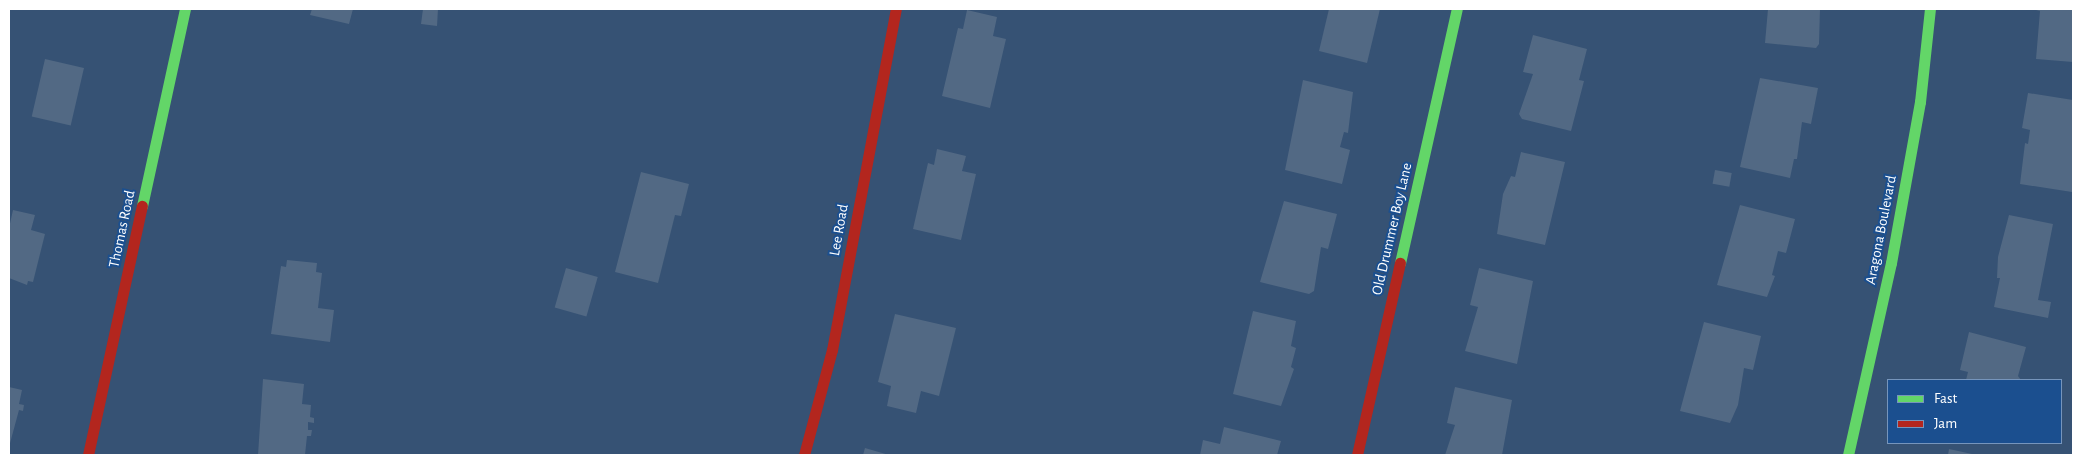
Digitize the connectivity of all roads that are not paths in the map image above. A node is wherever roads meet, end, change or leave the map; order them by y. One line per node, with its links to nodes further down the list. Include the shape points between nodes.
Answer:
1 (185, 9): 5 (street, Thomas Road)
2 (896, 9): 6 (street, Lee Road, via 832,350)
3 (1457, 9): 7 (street, Old Drummer Boy Lane)
4 (1930, 9): 8 (street, Aragona Boulevard, via 1920,102 1893,253)
5 (88, 455)
6 (804, 455)
7 (1357, 455)
8 (1848, 455)

